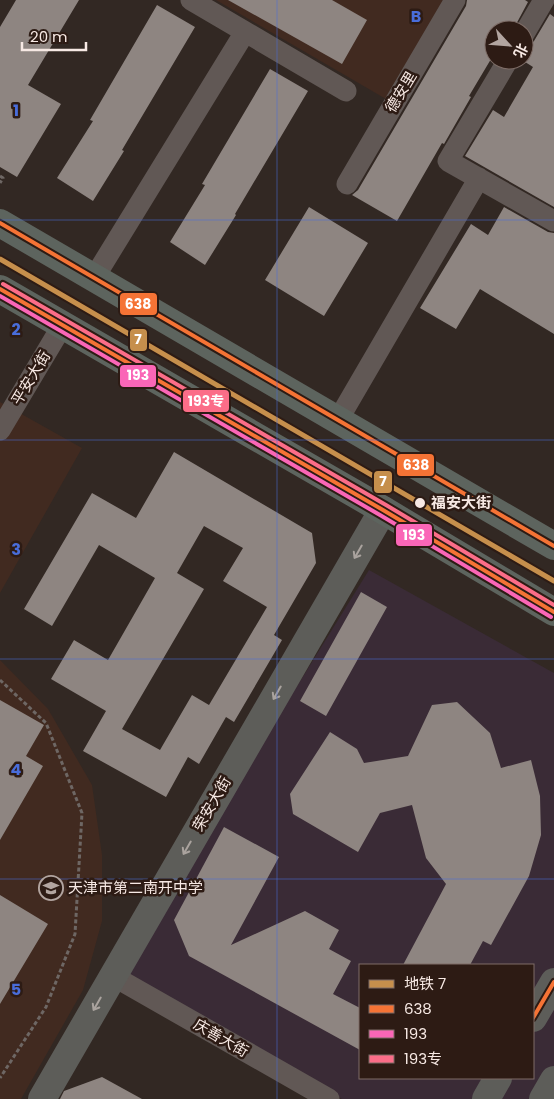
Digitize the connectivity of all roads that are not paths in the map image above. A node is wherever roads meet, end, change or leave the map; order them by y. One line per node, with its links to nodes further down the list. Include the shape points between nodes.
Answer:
1 (191, 0): 5 (street)
2 (455, 0): 9 (street, 德安里)
3 (544, 0): 4 (street)
4 (532, 20)
5 (245, 32): 7 (street); 12 (street)
6 (502, 70): 8 (street, via 448,161)
7 (346, 91)
8 (479, 178): 10 (street); 15 (street)
9 (347, 184)
10 (554, 221)
11 (0, 223): 12 (main road)
12 (94, 278): 15 (main road)
13 (0, 289): 14 (main road)
14 (62, 326): 16 (street, 平安大街); 17 (main road)
15 (338, 420): 18 (main road)
16 (0, 430)
17 (383, 510): 19 (main road); 20 (street, 荣安大街, one-way to 20)
18 (554, 546)
19 (554, 612)
20 (113, 976): 25 (street, 荣安大街, one-way to 25); 26 (street, 庆善大街)
21 (554, 982): 22 (street)
22 (534, 1016)
23 (497, 1079): 27 (street)
24 (554, 1080): 28 (street)
25 (42, 1099)
26 (329, 1099)
27 (486, 1099)
28 (543, 1099)

